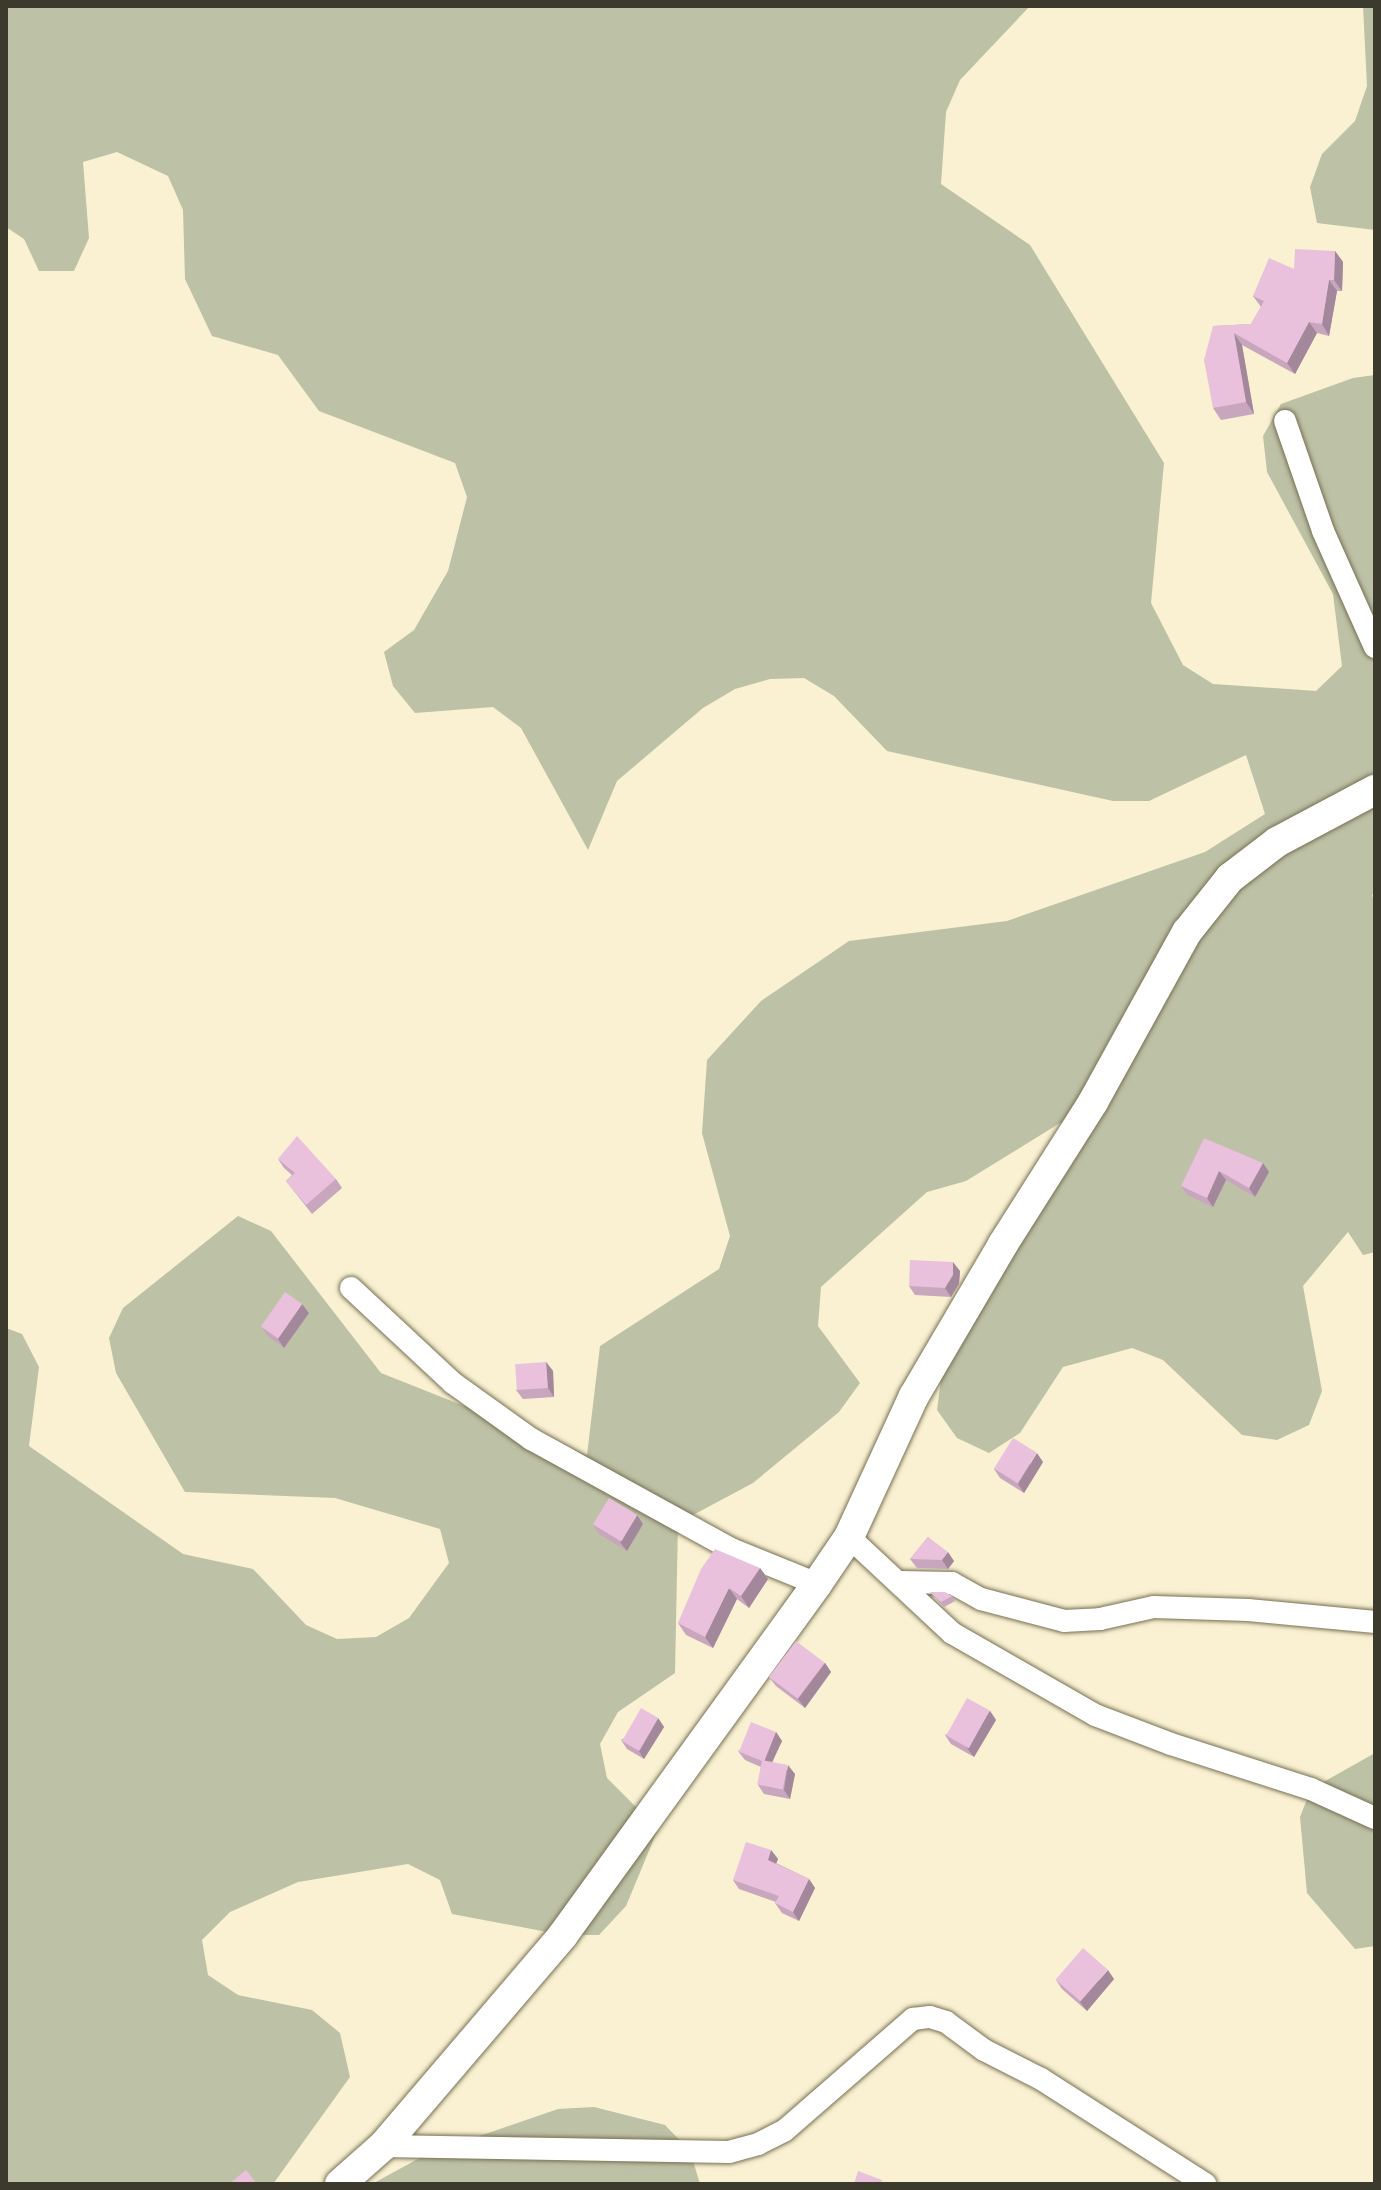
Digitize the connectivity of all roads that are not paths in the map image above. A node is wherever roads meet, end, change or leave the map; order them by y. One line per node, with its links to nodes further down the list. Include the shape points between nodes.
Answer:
1 (1285, 421): 2 (street, via 1323,531)
2 (1375, 647)
3 (1375, 790): 5 (street, via 1277,842 1230,878 1187,932 1093,1102 914,1396)
4 (351, 1288): 7 (street, via 453,1383 531,1439 731,1549)
5 (849, 1537): 6 (street); 7 (street)
6 (900, 1582): 8 (street, via 952,1583 981,1599 1064,1621 1091,1621 1154,1607); 9 (street, via 952,1633 1095,1715 1311,1789)
7 (817, 1584): 10 (street, via 563,1935)
8 (1375, 1622)
9 (1375, 1818)
10 (383, 2146): 11 (street); 12 (street, via 729,2152 784,2131 913,2019 930,2017 1041,2079)
11 (340, 2184)
12 (1205, 2184)

